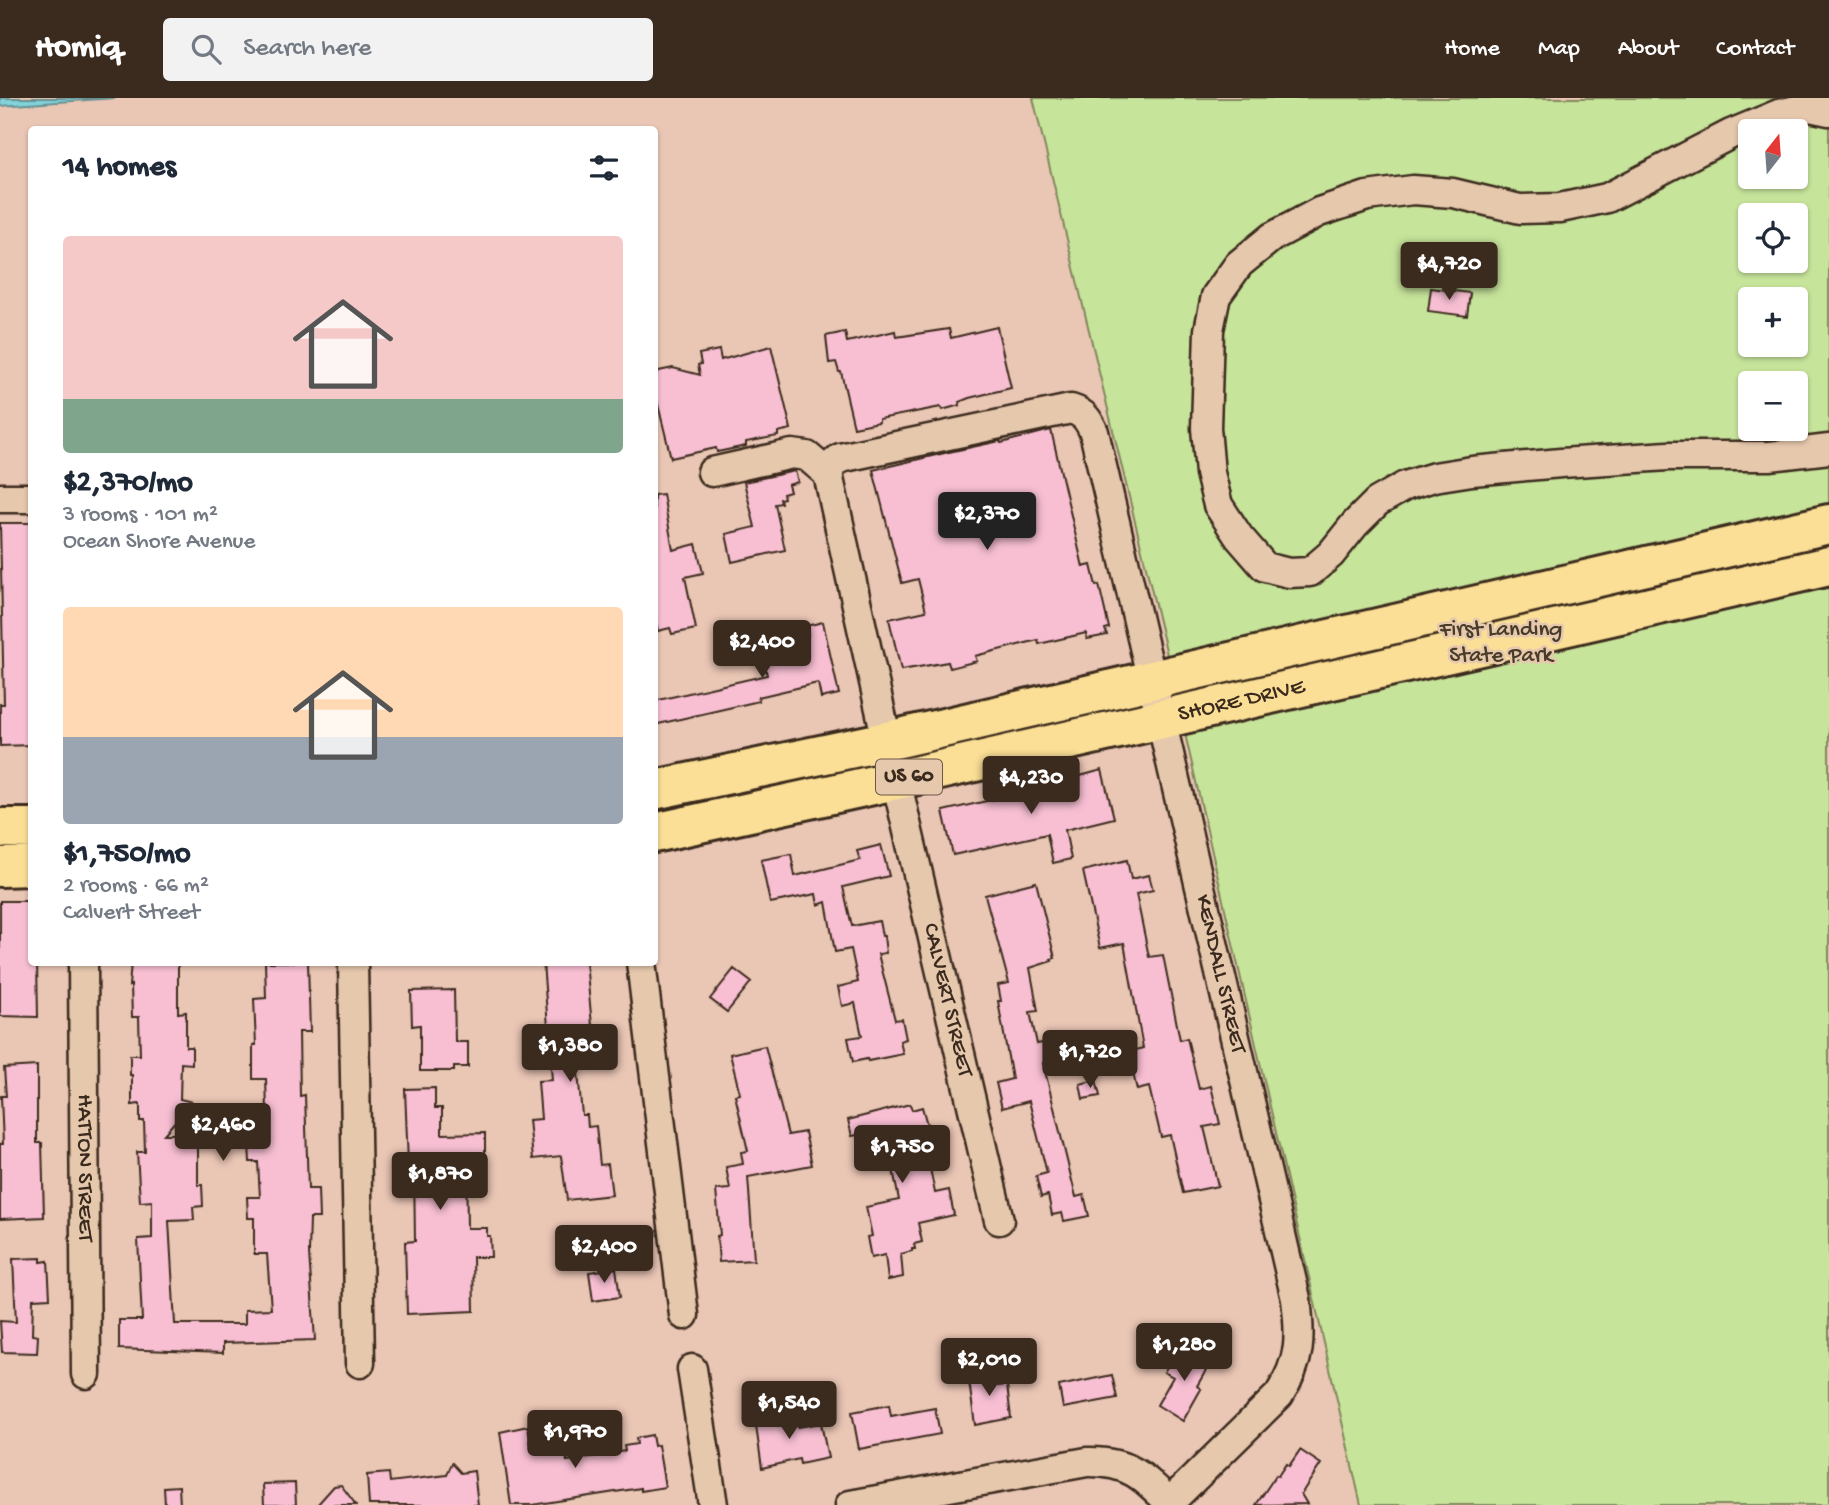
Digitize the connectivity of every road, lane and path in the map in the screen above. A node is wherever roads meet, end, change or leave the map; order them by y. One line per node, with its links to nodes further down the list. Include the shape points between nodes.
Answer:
1 (1829, 111): 2 (street, via 1810,107 1779,114 1607,198 1560,208 1520,209 1454,193 1413,190 1367,196 1319,212 1272,237 1239,264 1216,296 1209,330 1206,428 1218,505 1265,567 1289,573 1310,572 1377,502 1434,477 1561,463 1770,456)
2 (1829, 449)
3 (712, 472): 4 (street, via 792,454 807,456)
4 (828, 474): 9 (street, KENDALL STREET, via 840,458 1071,409 1080,412 1094,432); 11 (street)
5 (0, 498): 6 (street)
6 (28, 498)
7 (1829, 524): 9 (highway, SHORE DRIVE / US 60)
8 (1829, 566): 10 (highway, SHORE DRIVE / US 60)
9 (1152, 680): 10 (street, KENDALL STREET); 11 (highway, SHORE DRIVE / US 60)
10 (1162, 719): 12 (highway, SHORE DRIVE / US 60); 27 (street, KENDALL STREET, via 1296,1299 1300,1334 1298,1356 1279,1395)
11 (887, 741): 13 (highway, SHORE DRIVE / US 60)
12 (896, 780): 16 (highway, SHORE DRIVE / US 60); 22 (street, CALVERT STREET)
13 (658, 789)
14 (0, 828): 15 (highway)
15 (28, 828)
16 (658, 832)
17 (28, 866): 18 (highway)
18 (0, 867)
19 (83, 966): 26 (street, HATTON STREET)
20 (353, 966): 24 (street)
21 (641, 966): 23 (street)
22 (999, 1220)
23 (684, 1315)
24 (360, 1363)
25 (692, 1369): 28 (street)
26 (86, 1374)
27 (1170, 1504): 29 (street, via 1143,1476 1097,1461)
28 (713, 1505)
29 (850, 1505)

